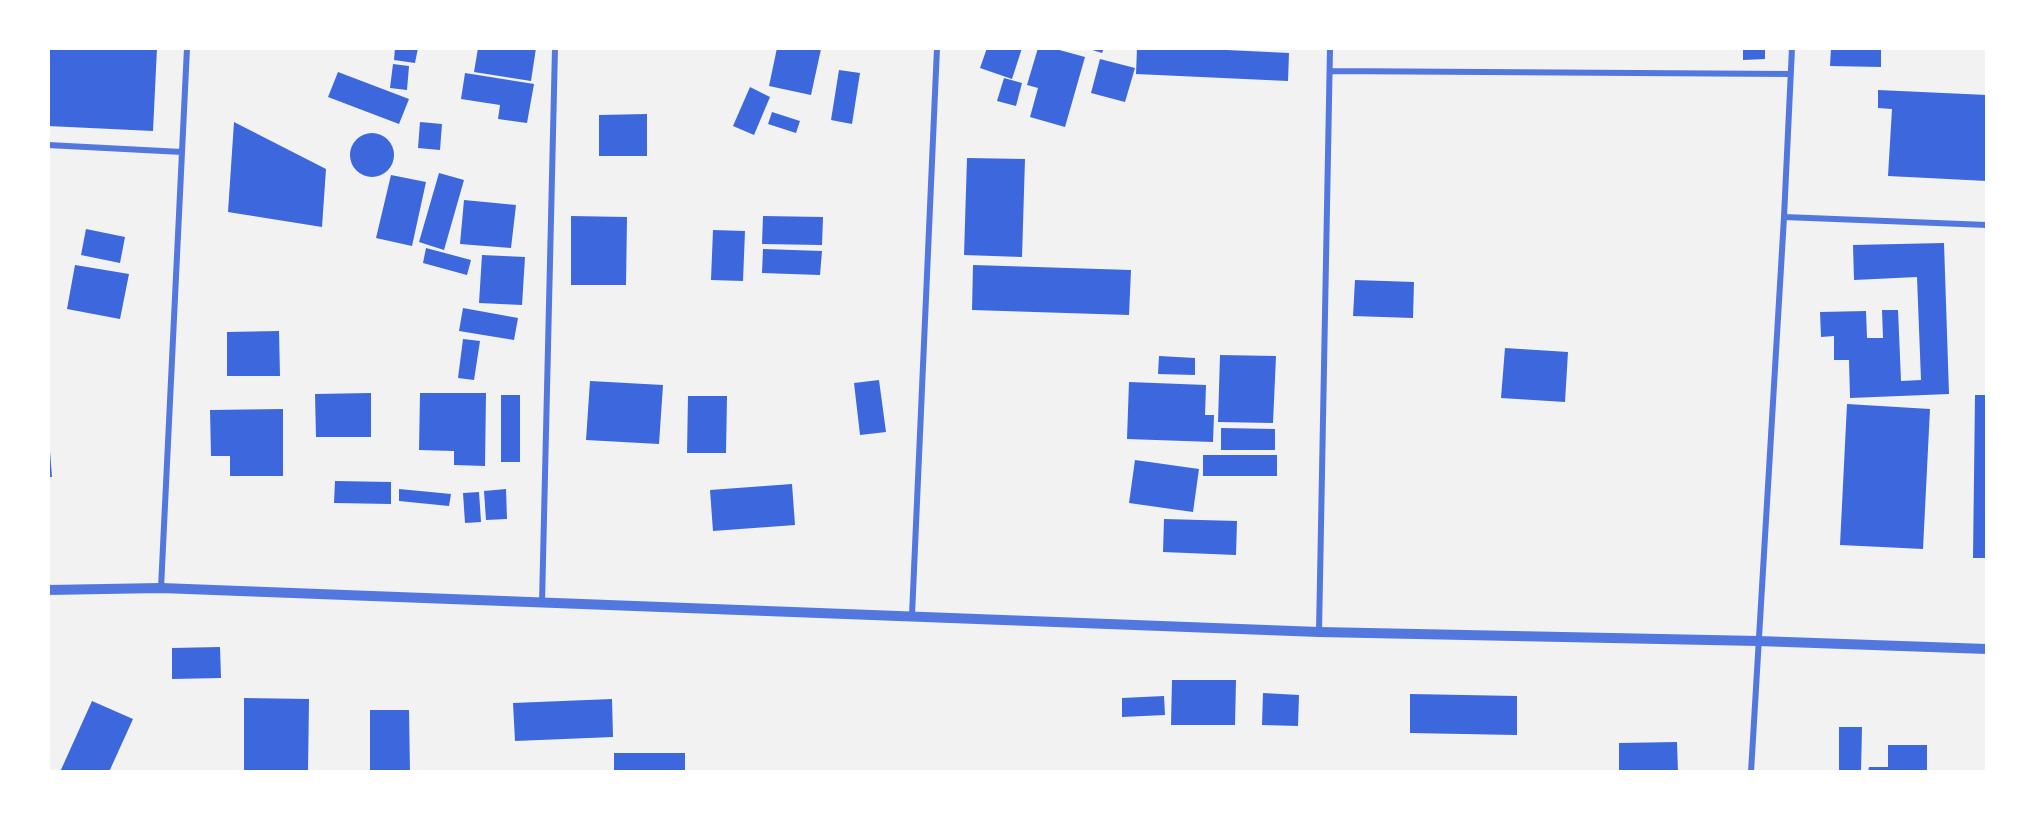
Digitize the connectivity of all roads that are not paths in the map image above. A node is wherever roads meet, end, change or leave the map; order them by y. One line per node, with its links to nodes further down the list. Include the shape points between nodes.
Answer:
1 (187, 48): 9 (street)
2 (555, 48): 14 (street)
3 (937, 48): 15 (street)
4 (1330, 48): 6 (street)
5 (1792, 48): 7 (street)
6 (1330, 71): 7 (street); 16 (street)
7 (1790, 74): 10 (street)
8 (48, 146): 9 (street)
9 (183, 152): 12 (street)
10 (1784, 217): 11 (street); 17 (street)
11 (1987, 225)
12 (161, 588): 13 (street); 14 (street)
13 (48, 590)
14 (542, 604): 15 (street)
15 (912, 615): 16 (street)
16 (1319, 632): 17 (street)
17 (1758, 641): 18 (street); 19 (street)
18 (1987, 649)
19 (1751, 772)

